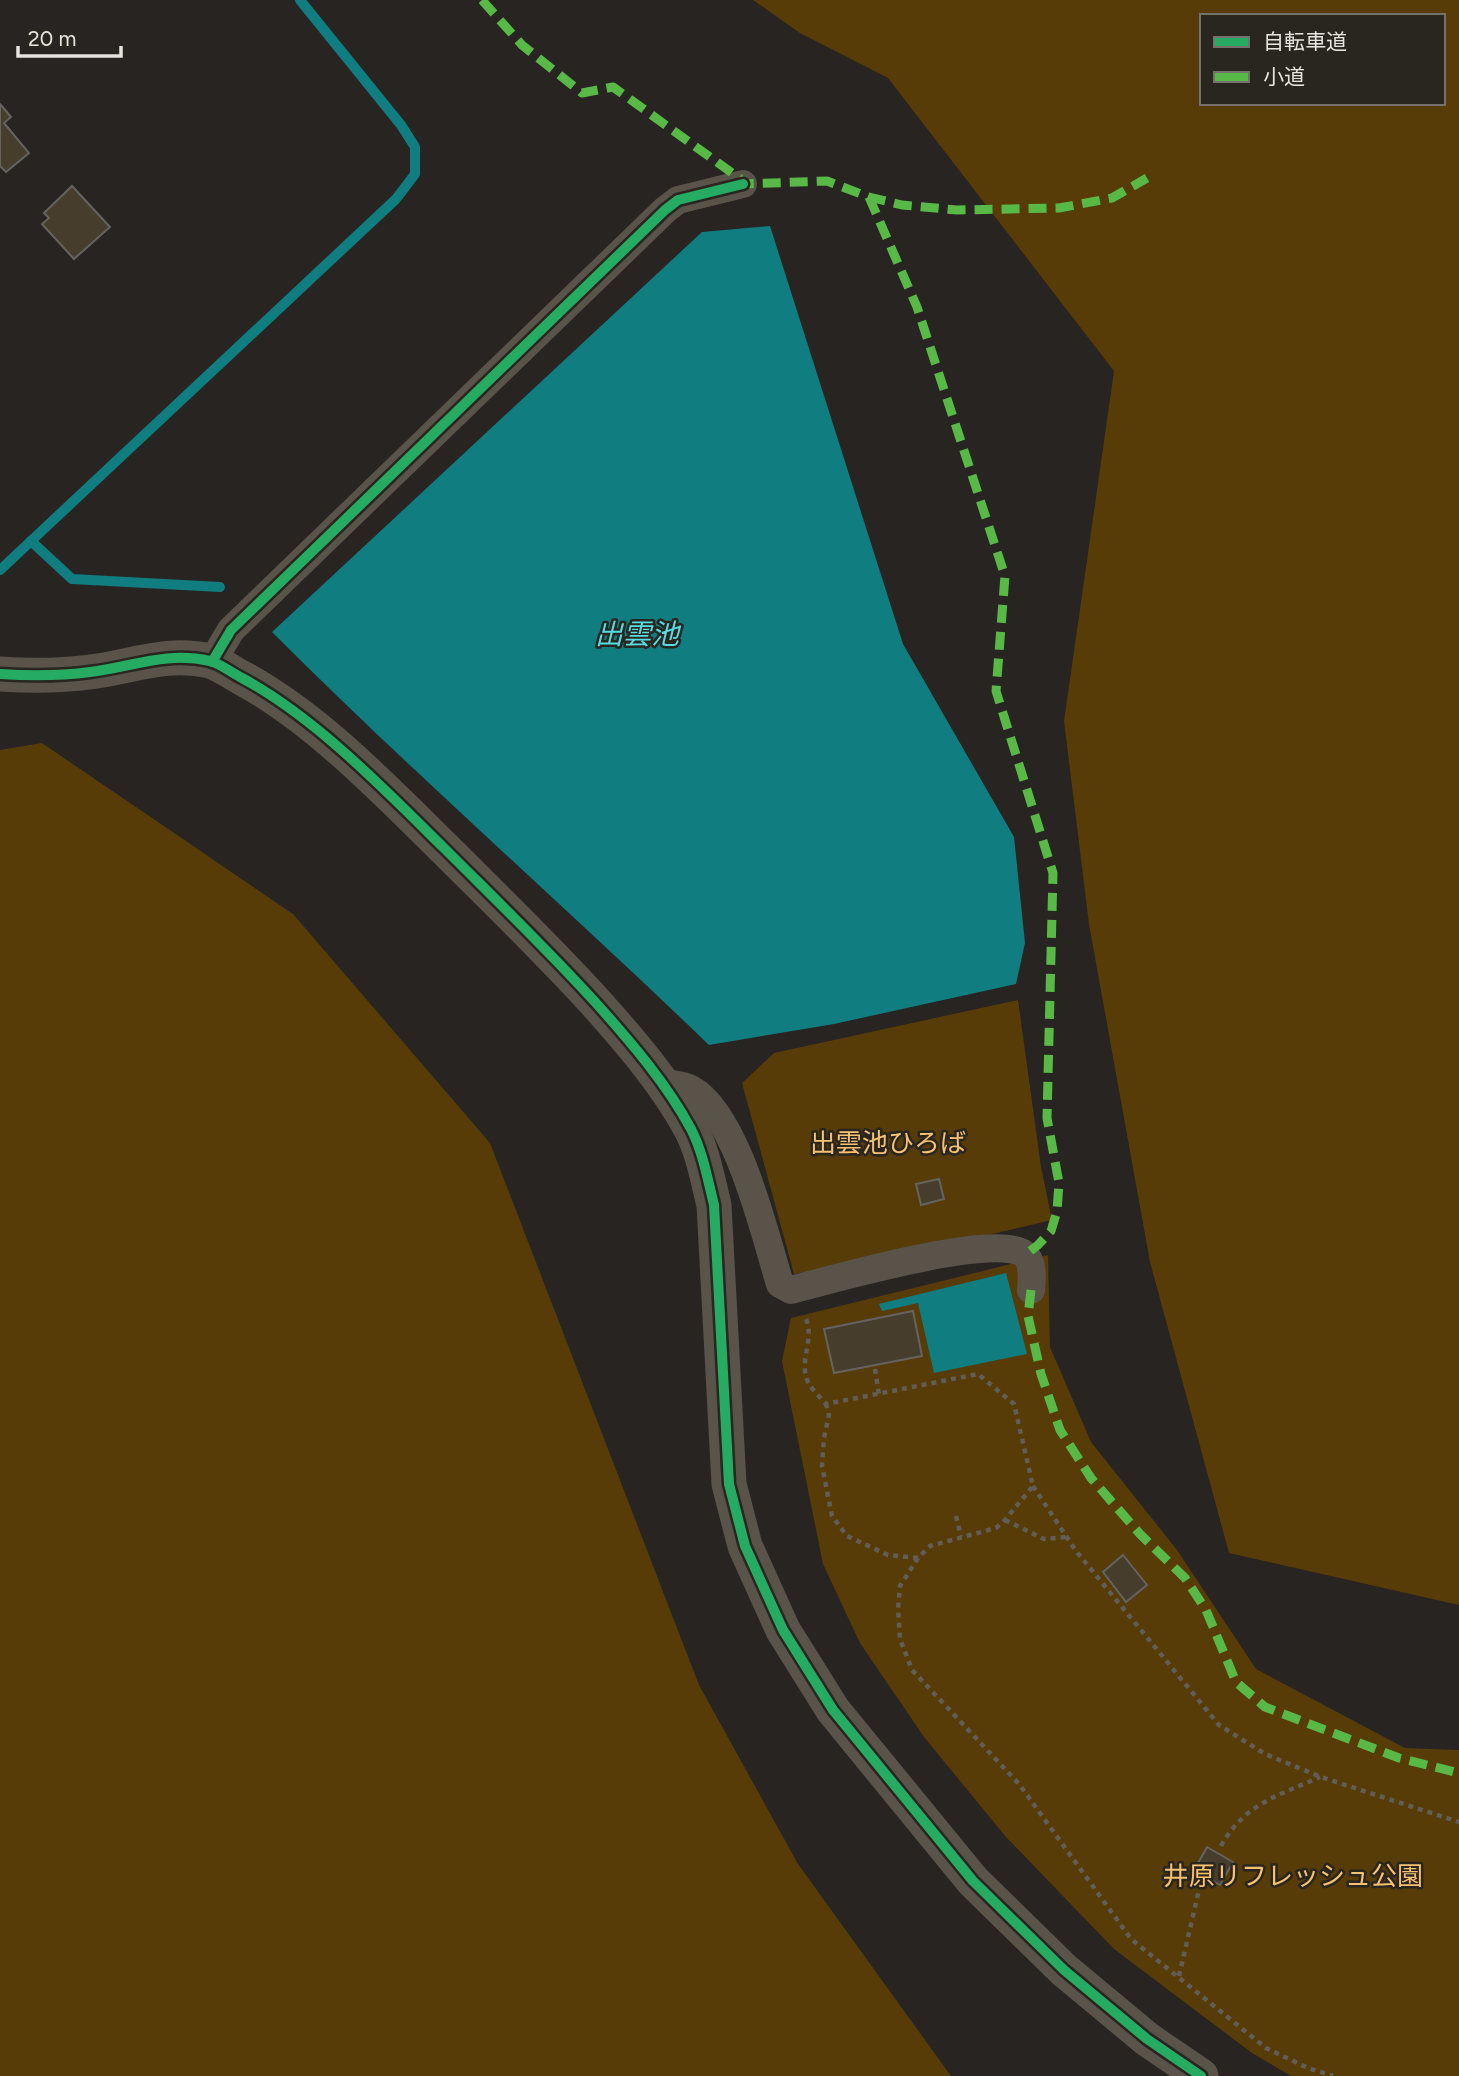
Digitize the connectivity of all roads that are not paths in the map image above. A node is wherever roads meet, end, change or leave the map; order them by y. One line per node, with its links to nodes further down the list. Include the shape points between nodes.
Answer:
1 (743, 184): 2 (street, via 678,200 664,209 230,630)
2 (212, 662): 3 (street, via 176,656 91,672); 4 (street, via 261,688 311,724 401,806 555,958 627,1037)
3 (0, 674)
4 (660, 1082): 5 (street, via 690,1088 707,1102 735,1146 780,1284 791,1290 924,1258 993,1247 1025,1255 1033,1277); 6 (street, via 692,1131 714,1205 729,1483 745,1546 783,1630 833,1710 973,1881 1064,1970 1147,2039)
5 (1031, 1290)
6 (1201, 2076)

